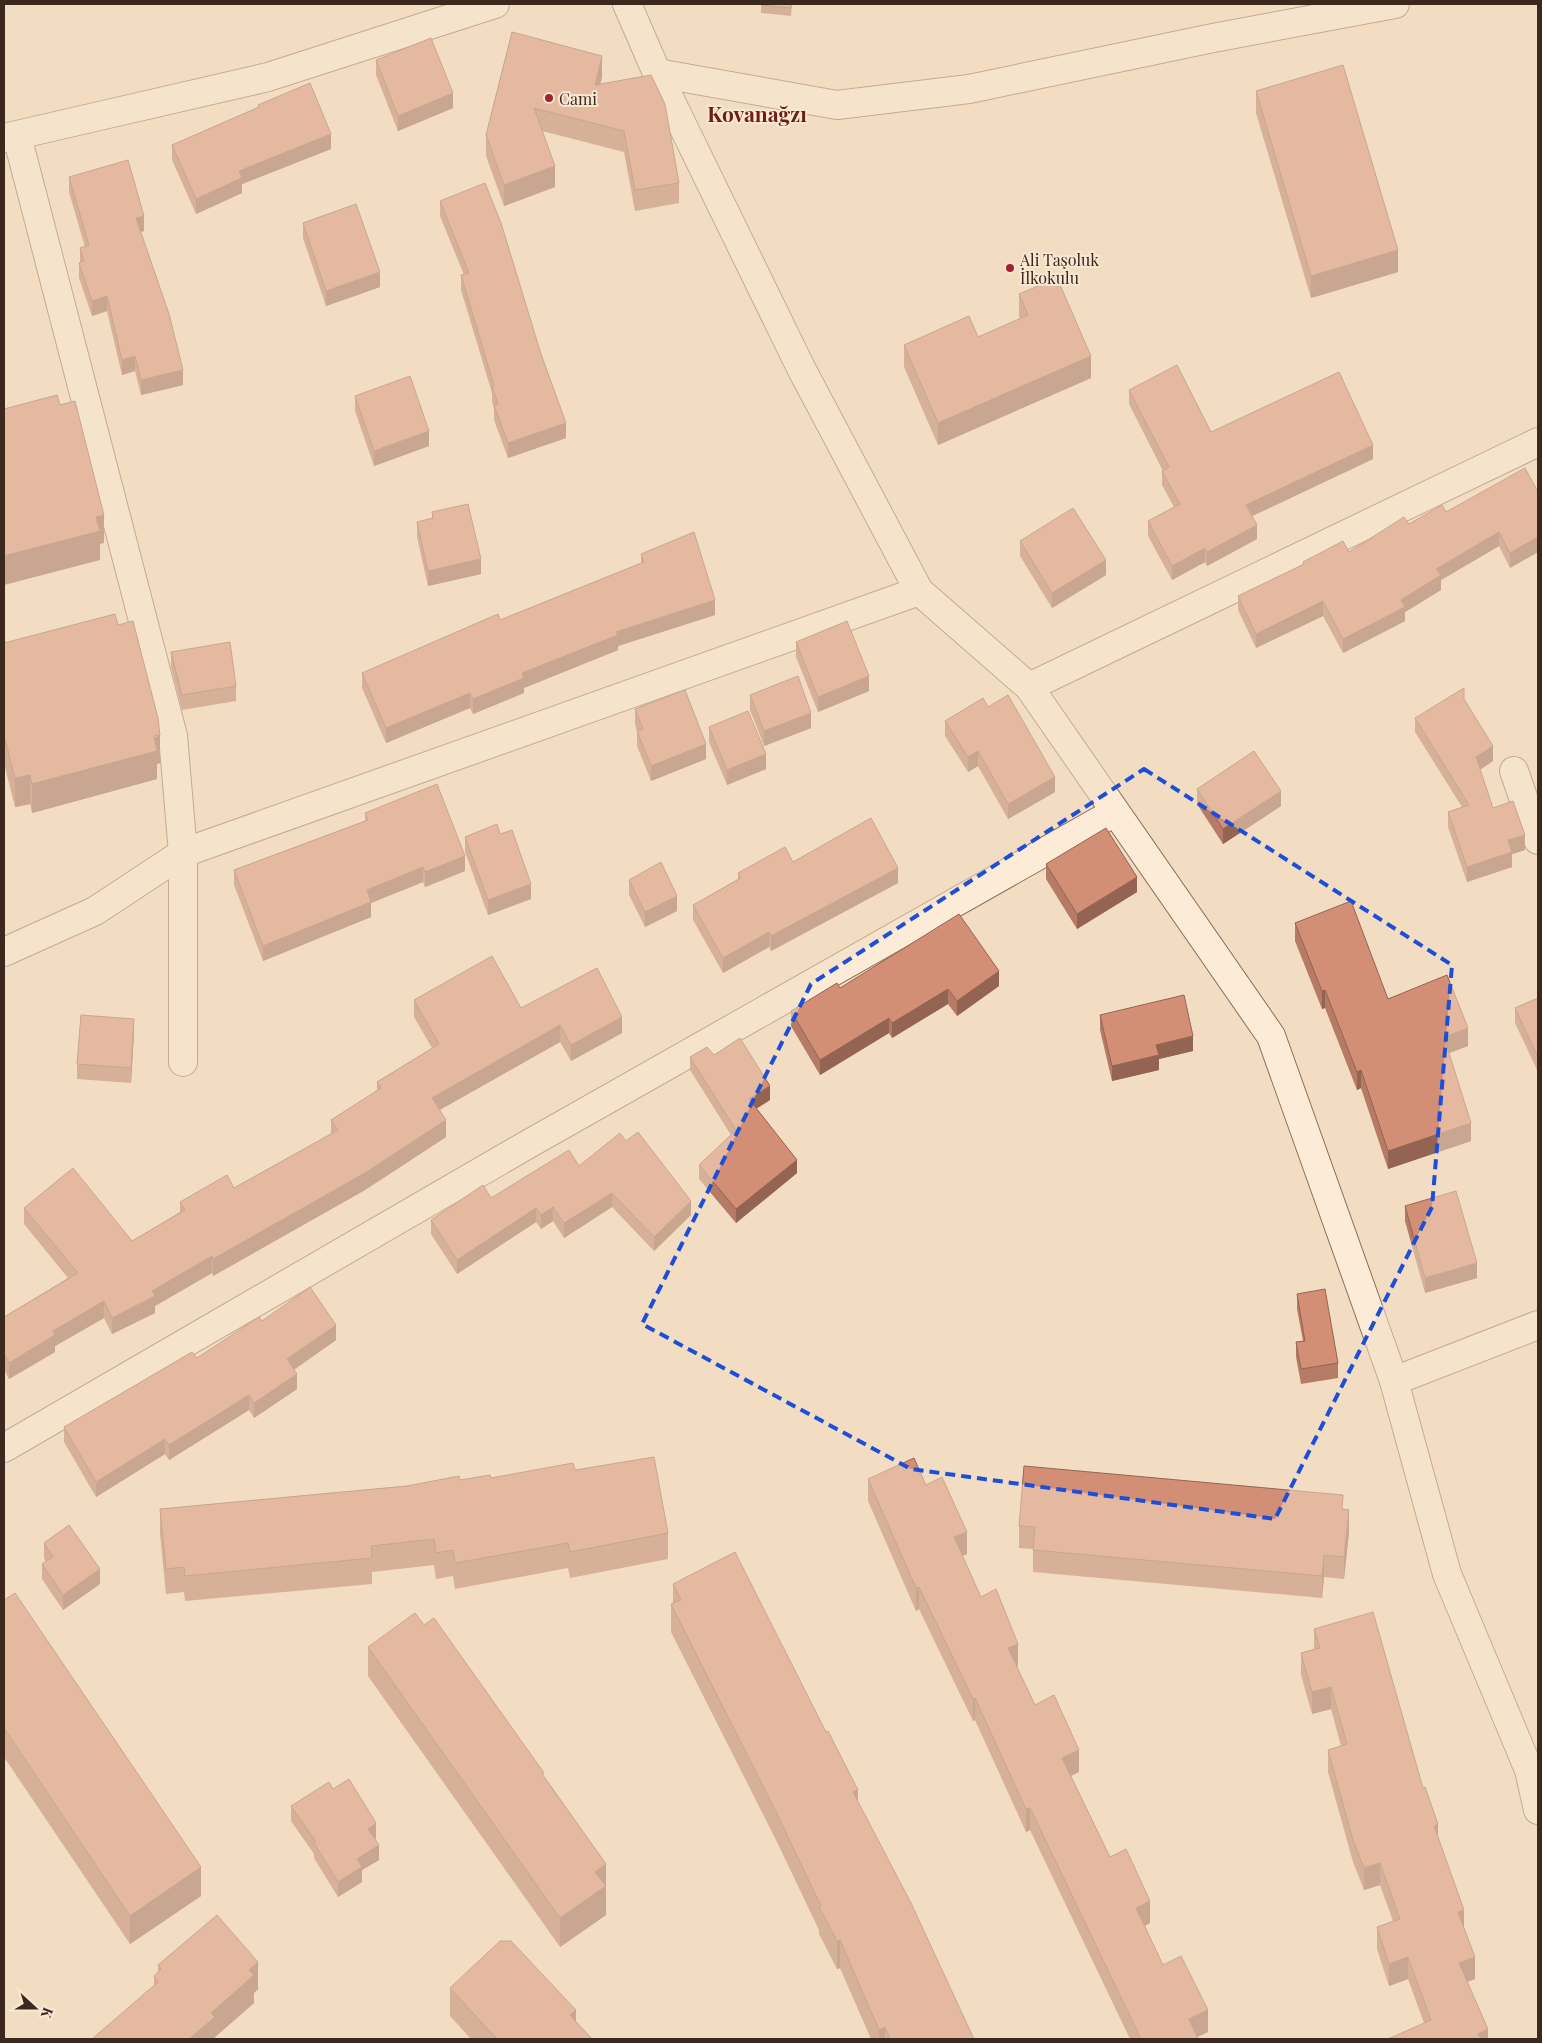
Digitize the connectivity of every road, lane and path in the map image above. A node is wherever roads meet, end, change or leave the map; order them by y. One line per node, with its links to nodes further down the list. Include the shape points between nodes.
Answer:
1 (495, 4): 5 (street, via 268,77)
2 (627, 4): 4 (street)
3 (1395, 4): 4 (street, via 969,89 837,105)
4 (657, 73): 7 (street, via 801,368)
5 (10, 137): 12 (street, via 173,736)
6 (1538, 442): 8 (street)
7 (919, 591): 8 (street); 12 (street)
8 (1029, 687): 10 (street)
9 (1514, 772): 11 (street)
10 (1115, 812): 16 (street, via 1271,1036); 17 (street, via 534,1141)
11 (1538, 840)
12 (183, 853): 13 (street, via 96,911); 14 (street)
13 (4, 952)
14 (183, 1062)
15 (1538, 1325): 16 (street)
16 (1394, 1381): 18 (street, via 1447,1574 1529,1770)
17 (4, 1448)
18 (1538, 1810)

